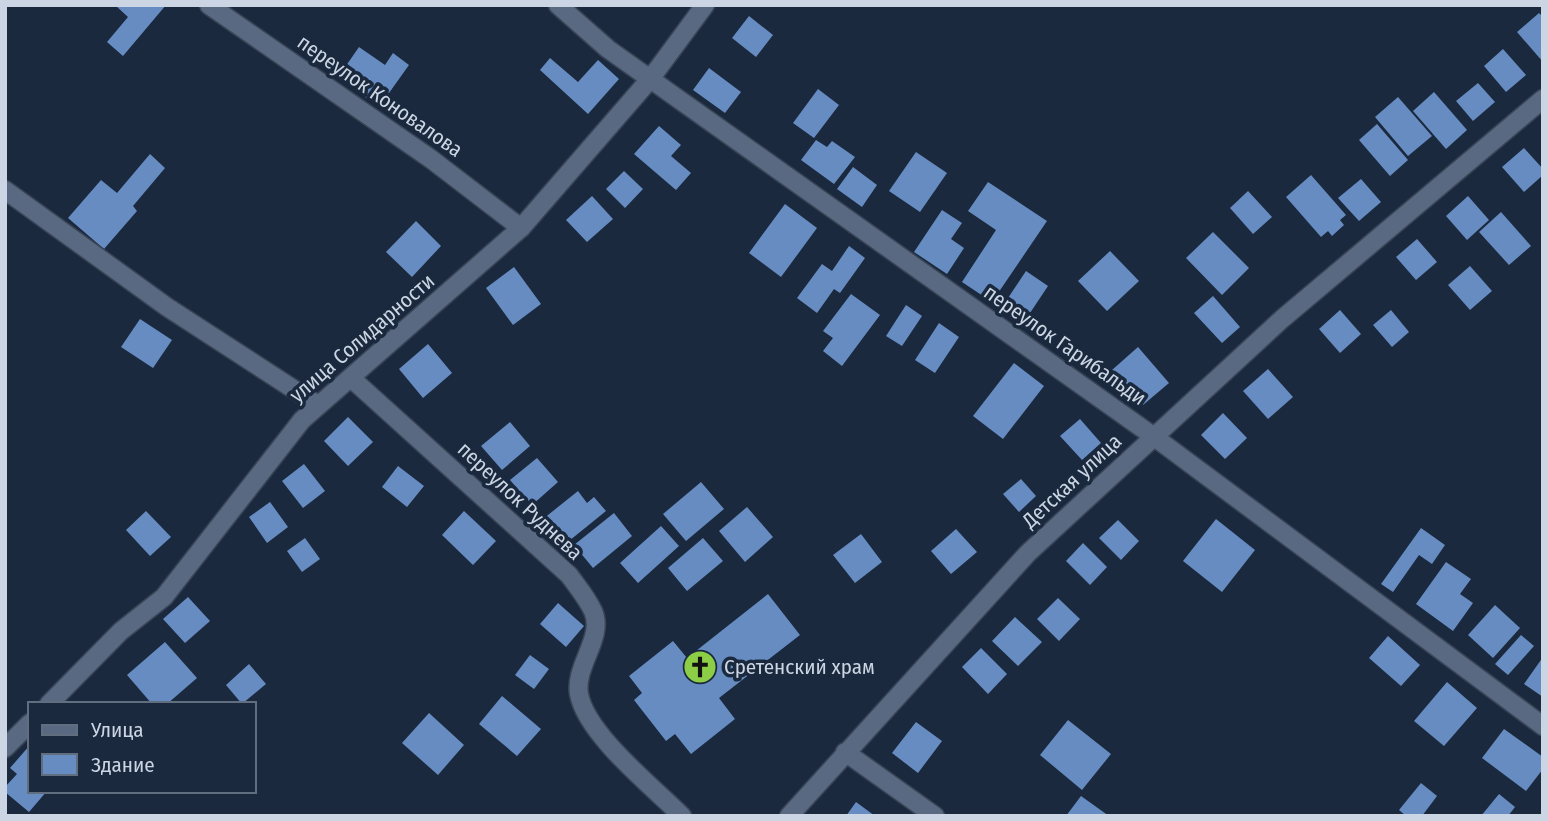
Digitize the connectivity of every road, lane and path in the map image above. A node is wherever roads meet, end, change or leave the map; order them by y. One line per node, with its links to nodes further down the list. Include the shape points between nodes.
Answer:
1 (209, 5): 7 (street, переулок Коновалова, via 431,159)
2 (558, 5): 4 (street, переулок Гарибальди)
3 (705, 5): 4 (street, улица Солидарности)
4 (650, 78): 7 (street, улица Солидарности); 10 (street, переулок Гарибальди)
5 (1543, 99): 10 (street, Детская улица, via 1282,319)
6 (5, 190): 9 (street, via 167,307)
7 (521, 228): 8 (street, улица Солидарности)
8 (351, 378): 9 (street, улица Солидарности); 16 (street, переулок Руднева, via 569,575 594,613 595,633 578,692 586,712 600,733)
9 (318, 405): 11 (street, улица Солидарности, via 302,419 164,597 121,631)
10 (1153, 436): 13 (street, переулок Гарибальди); 15 (street, Детская улица, via 1028,553)
11 (51, 702)
12 (28, 725): 14 (street)
13 (1543, 726)
14 (5, 748)
15 (845, 752): 17 (street, Детская улица); 18 (street)
16 (682, 816)
17 (789, 816)
18 (935, 816)

